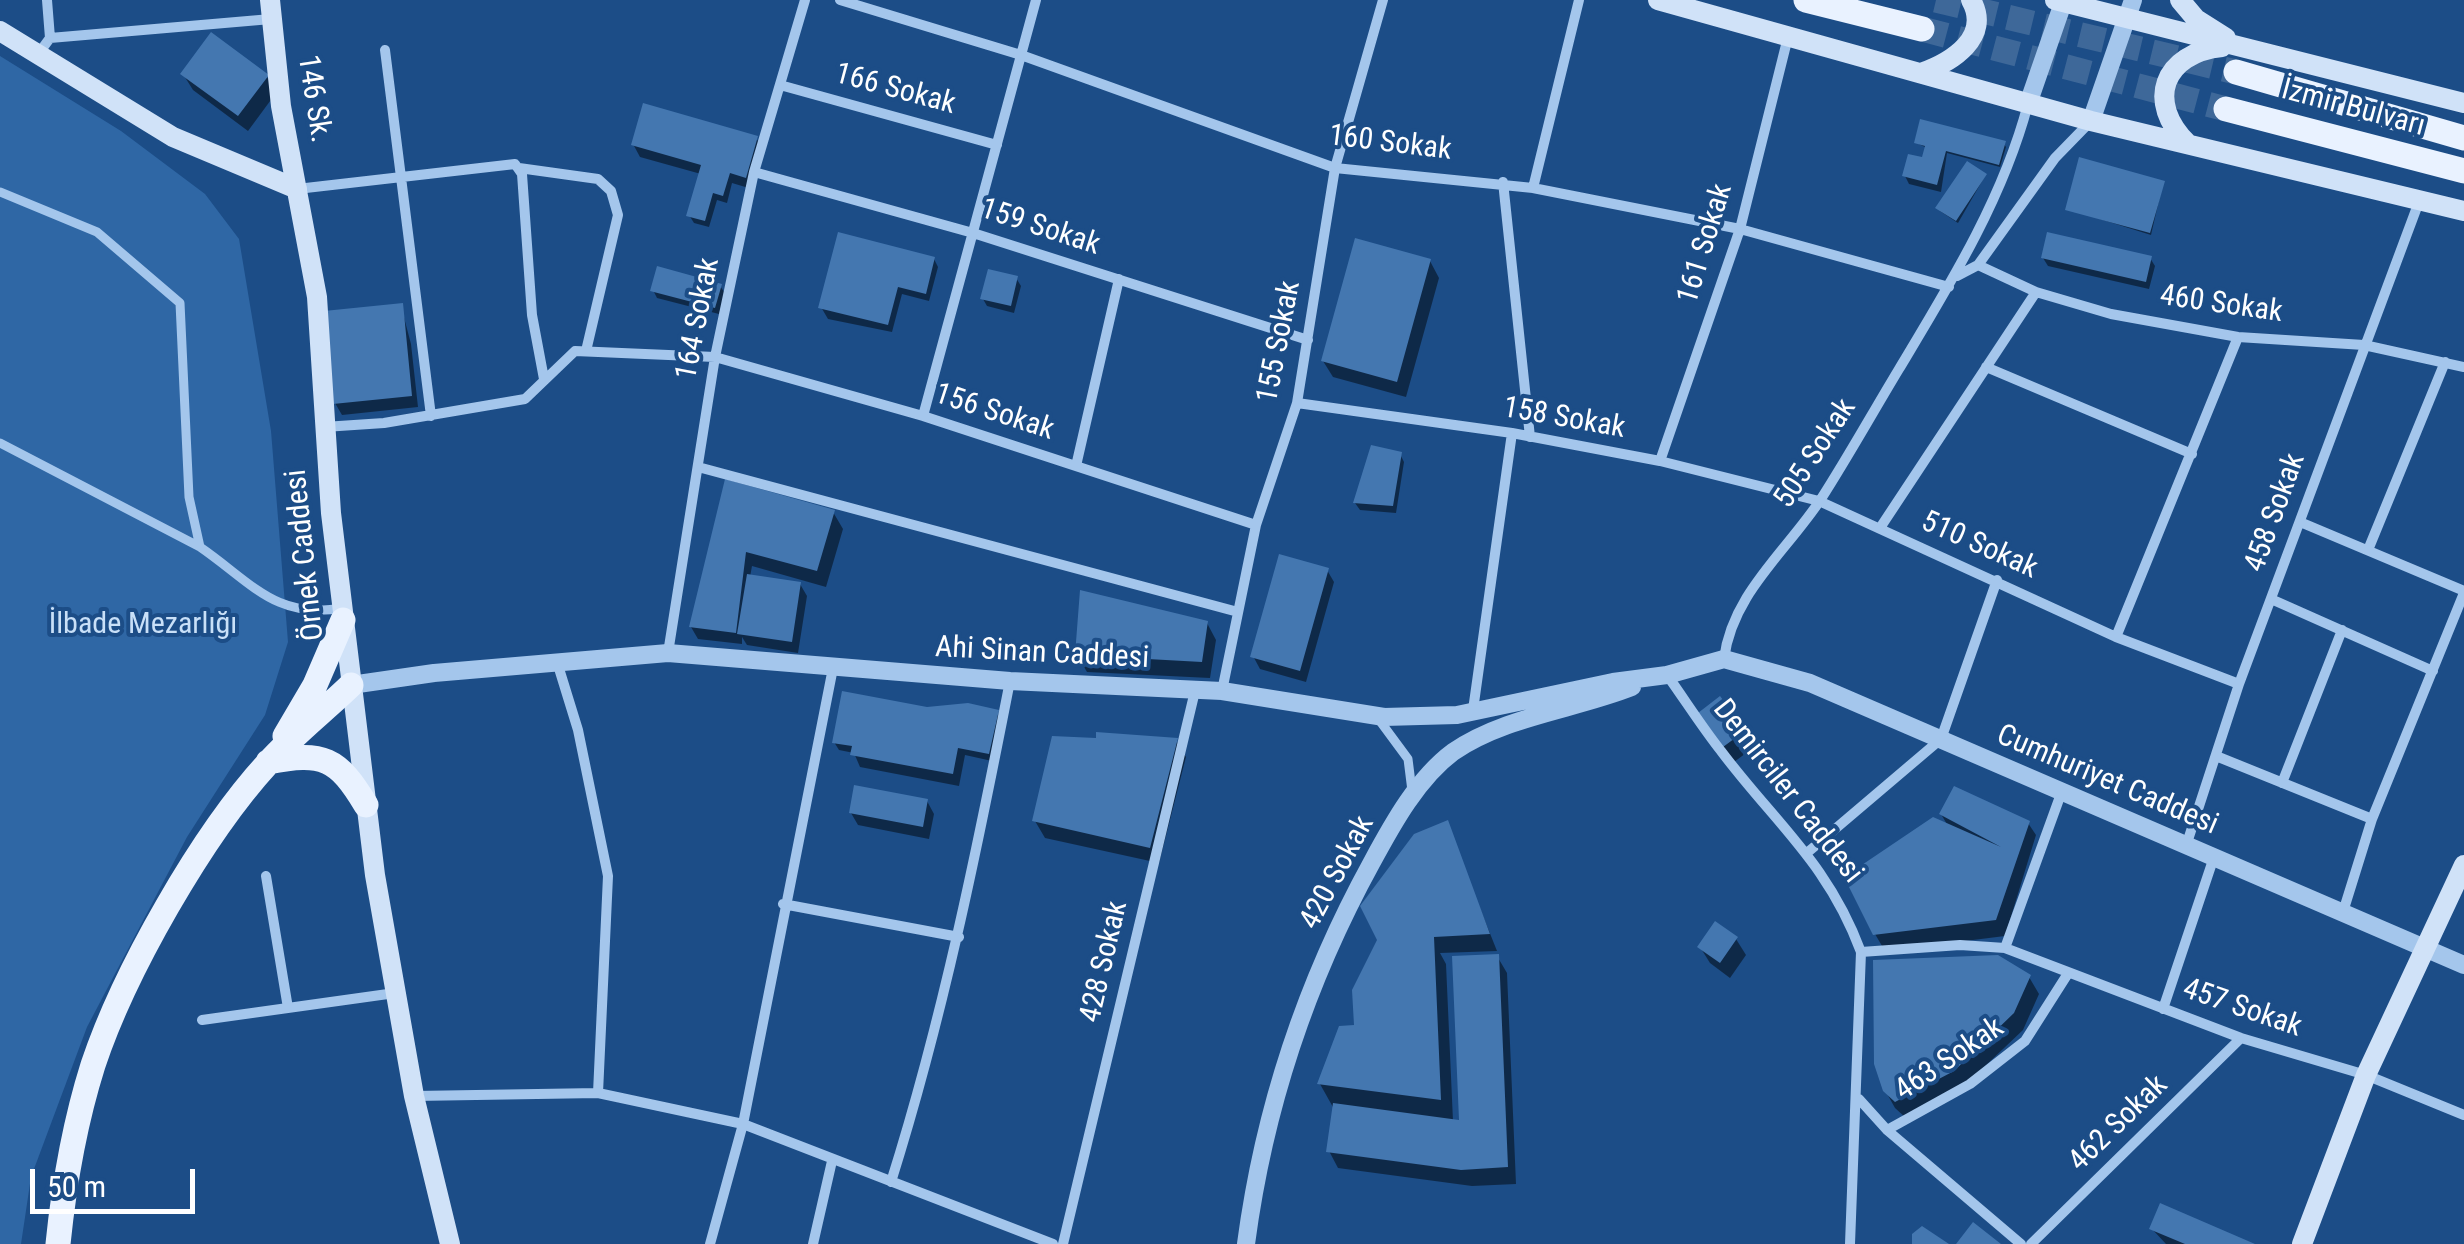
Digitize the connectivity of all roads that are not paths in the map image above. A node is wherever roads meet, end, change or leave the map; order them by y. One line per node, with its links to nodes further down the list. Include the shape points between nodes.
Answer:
1 (48, 0): 18 (street)
2 (805, 0): 24 (street, 164 Sokak)
3 (840, 0): 21 (street, 160 Sokak)
4 (1036, 0): 21 (street)
5 (1384, 0): 33 (street, 155 Sokak)
6 (1579, 0): 38 (street)
7 (1658, 0): 17 (main road)
8 (1806, 0): 15 (main road)
9 (1971, 0): 23 (main road, via 1978,20 1972,38 1951,59)
10 (2133, 0): 14 (street)
11 (2180, 0): 19 (main road)
12 (2061, 1): 14 (main road); 26 (street)
13 (269, 9): 18 (street); 39 (main road, 146 Sk.)
14 (2126, 22): 19 (main road); 28 (street)
15 (1922, 30)
16 (0, 31): 18 (main road)
17 (1788, 38): 23 (main road); 43 (street, 161 Sokak)
18 (44, 46): 39 (main road, via 173,136)
19 (2240, 47): 25 (main road); 30 (main road, via 2193,53 2170,74 2167,118)
20 (386, 50): 36 (street)
21 (1021, 55): 31 (street); 33 (street, 160 Sokak)
22 (2236, 72): 29 (main road, İzmir Bulvarı)
23 (1921, 73): 26 (main road)
24 (780, 84): 31 (street, 166 Sokak); 35 (street, 164 Sokak)
25 (2464, 103)
26 (2028, 104): 28 (main road); 46 (street, 505 Sokak, via 2007,170)
27 (2226, 109): 34 (main road, İzmir Bulvarı)
28 (2091, 121): 30 (main road); 45 (street, 505 Sokak, via 2055,158)
29 (2464, 138)
30 (2188, 144): 41 (main road)
31 (997, 145): 44 (street)
32 (519, 168): 36 (street, via 503,162); 53 (street, via 598,179 615,198 618,215); 58 (street)
33 (1335, 168): 37 (street, 160 Sokak); 51 (street, 155 Sokak)
34 (2464, 171)
35 (754, 172): 44 (street, 159 Sokak); 54 (street, 164 Sokak)
36 (398, 176): 39 (street); 60 (street)
37 (1503, 182): 38 (street, 160 Sokak); 64 (street)
38 (1533, 188): 43 (street, 160 Sokak)
39 (298, 189): 62 (main road, Örnek Caddesi, via 316,296)
40 (0, 192): 74 (street, via 97,232 180,303 189,497)
41 (2420, 199): 42 (main road); 52 (street, 458 Sokak)
42 (2464, 211)
43 (1740, 229): 48 (street, 160 Sokak); 67 (street, 161 Sokak)
44 (973, 232): 47 (street, 159 Sokak); 61 (street)
45 (1978, 265): 46 (street, 505 Sokak); 49 (street, 460 Sokak)
46 (1956, 276): 48 (street, 505 Sokak)
47 (1120, 280): 51 (street, 159 Sokak); 68 (street)
48 (1948, 287): 70 (street, 505 Sokak)
49 (2036, 292): 50 (street, 460 Sokak, via 2111,314); 56 (street)
50 (2238, 337): 52 (street, 460 Sokak); 66 (street)
51 (1308, 340): 59 (street, 155 Sokak)
52 (2364, 344): 55 (street, 460 Sokak); 71 (street, 458 Sokak)
53 (586, 352): 54 (street, 156 Sokak); 58 (street, via 575,351)
54 (715, 357): 61 (street, 156 Sokak); 69 (street, 164 Sokak)
55 (2444, 362): 57 (street, 460 Sokak); 75 (street)
56 (1986, 367): 66 (street); 73 (street)
57 (2464, 367)
58 (544, 379): 60 (street, via 525,400)
59 (1296, 403): 63 (street, 158 Sokak); 72 (street, 155 Sokak)
60 (431, 416): 62 (street)
61 (924, 416): 68 (street, 156 Sokak)
62 (324, 427): 80 (main road, Örnek Caddesi)
63 (1512, 433): 64 (street, 158 Sokak); 94 (street)
64 (1530, 437): 67 (street, 158 Sokak)
65 (0, 443): 74 (street)
66 (2192, 454): 82 (street)
67 (1660, 462): 70 (street, 158 Sokak)
68 (1076, 466): 72 (street, 156 Sokak)
69 (698, 468): 79 (street); 83 (street, 164 Sokak)
70 (1819, 502): 73 (street, 510 Sokak); 84 (street, 505 Sokak, via 1752,589 1728,629)
71 (2300, 522): 75 (street); 78 (street, 458 Sokak)
72 (1256, 525): 79 (street, 155 Sokak)
73 (1880, 528): 76 (street, 510 Sokak)
74 (200, 547): 80 (street, via 281,605)
75 (2368, 550): 77 (street)
76 (1997, 580): 82 (street, 510 Sokak); 96 (street)
77 (2464, 592): 87 (street)
78 (2272, 599): 81 (street); 90 (street, 458 Sokak)
79 (1238, 612): 93 (street, 155 Sokak)
80 (343, 614): 91 (main road, Örnek Caddesi); 98 (main road, via 315,686)
81 (2342, 630): 87 (street); 99 (street)
82 (2116, 638): 90 (street, 510 Sokak)
83 (668, 653): 85 (street, Ahi Sinan Caddesi); 86 (street, Ahi Sinan Caddesi)
84 (1724, 659): 88 (street, Ahi Sinan Caddesi); 96 (street, Cumhuriyet Caddesi, via 1780,672)
85 (557, 662): 91 (street, Ahi Sinan Caddesi); 123 (street, via 608,876)
86 (834, 668): 89 (street, Ahi Sinan Caddesi); 109 (street)
87 (2434, 671): 103 (street)
88 (1662, 676): 94 (street, Ahi Sinan Caddesi); 101 (street, 420 Sokak, via 1508,725 1433,768); 105 (street, Demirciler Caddesi)
89 (1010, 681): 92 (street, Ahi Sinan Caddesi); 111 (street)
90 (2240, 684): 97 (street, 458 Sokak)
91 (351, 685): 98 (main road); 102 (main road, Örnek Caddesi)
92 (1195, 690): 93 (street, Ahi Sinan Caddesi); 137 (street, 428 Sokak)
93 (1222, 691): 95 (street, Ahi Sinan Caddesi)
94 (1473, 710): 95 (street, Ahi Sinan Caddesi)
95 (1375, 715): 101 (street, via 1408,759)
96 (1941, 738): 100 (street, Cumhuriyet Caddesi); 105 (street)
97 (2216, 756): 99 (street); 104 (street, 458 Sokak)
98 (268, 762): 102 (main road, via 318,756 333,762); 132 (main road, via 174,898 106,1036 71,1160)
99 (2282, 783): 103 (street)
100 (2062, 790): 104 (street, Cumhuriyet Caddesi); 112 (street)
101 (1412, 798): 138 (street, 420 Sokak, via 1338,924 1307,998 1265,1128)
102 (366, 805): 117 (main road, Örnek Caddesi)
103 (2372, 819): 110 (street)
104 (2186, 847): 106 (street, Cumhuriyet Caddesi)
105 (1808, 852): 114 (street, Demirciler Caddesi, via 1844,907)
106 (2214, 857): 110 (street, Cumhuriyet Caddesi); 119 (street)
107 (2464, 865): 113 (main road)
108 (266, 876): 118 (street)
109 (784, 904): 111 (street); 127 (street)
110 (2344, 912): 113 (street, Cumhuriyet Caddesi)
111 (959, 937): 130 (street)
112 (2005, 948): 114 (street, 457 Sokak); 116 (street, 457 Sokak)
113 (2428, 950): 115 (street, Cumhuriyet Caddesi); 122 (main road)
114 (1860, 952): 125 (street, Demirciler Caddesi)
115 (2464, 965)
116 (2067, 974): 119 (street, 457 Sokak); 128 (street, 463 Sokak, via 2025,1041 1970,1084)
117 (395, 993): 118 (street); 124 (main road, Örnek Caddesi)
118 (288, 1008): 120 (street)
119 (2163, 1008): 121 (street, 457 Sokak)
120 (202, 1020)
121 (2241, 1038): 122 (street, 457 Sokak); 141 (street, 462 Sokak)
122 (2366, 1075): 126 (street, 457 Sokak); 142 (main road)
123 (598, 1093): 124 (street); 127 (street)
124 (414, 1096): 133 (main road, Örnek Caddesi)
125 (1859, 1099): 128 (street); 139 (street, Demirciler Caddesi)
126 (2464, 1116)
127 (743, 1124): 129 (street); 134 (street)
128 (1887, 1130): 140 (street)
129 (832, 1161): 130 (street); 135 (street)
130 (891, 1182): 131 (street)
131 (1031, 1242): 136 (street)
132 (58, 1244)
133 (450, 1244)
134 (710, 1244)
135 (813, 1244)
136 (1052, 1244)
137 (1063, 1244)
138 (1246, 1244)
139 (1850, 1244)
140 (2021, 1244)
141 (2031, 1244)
142 (2302, 1244)

